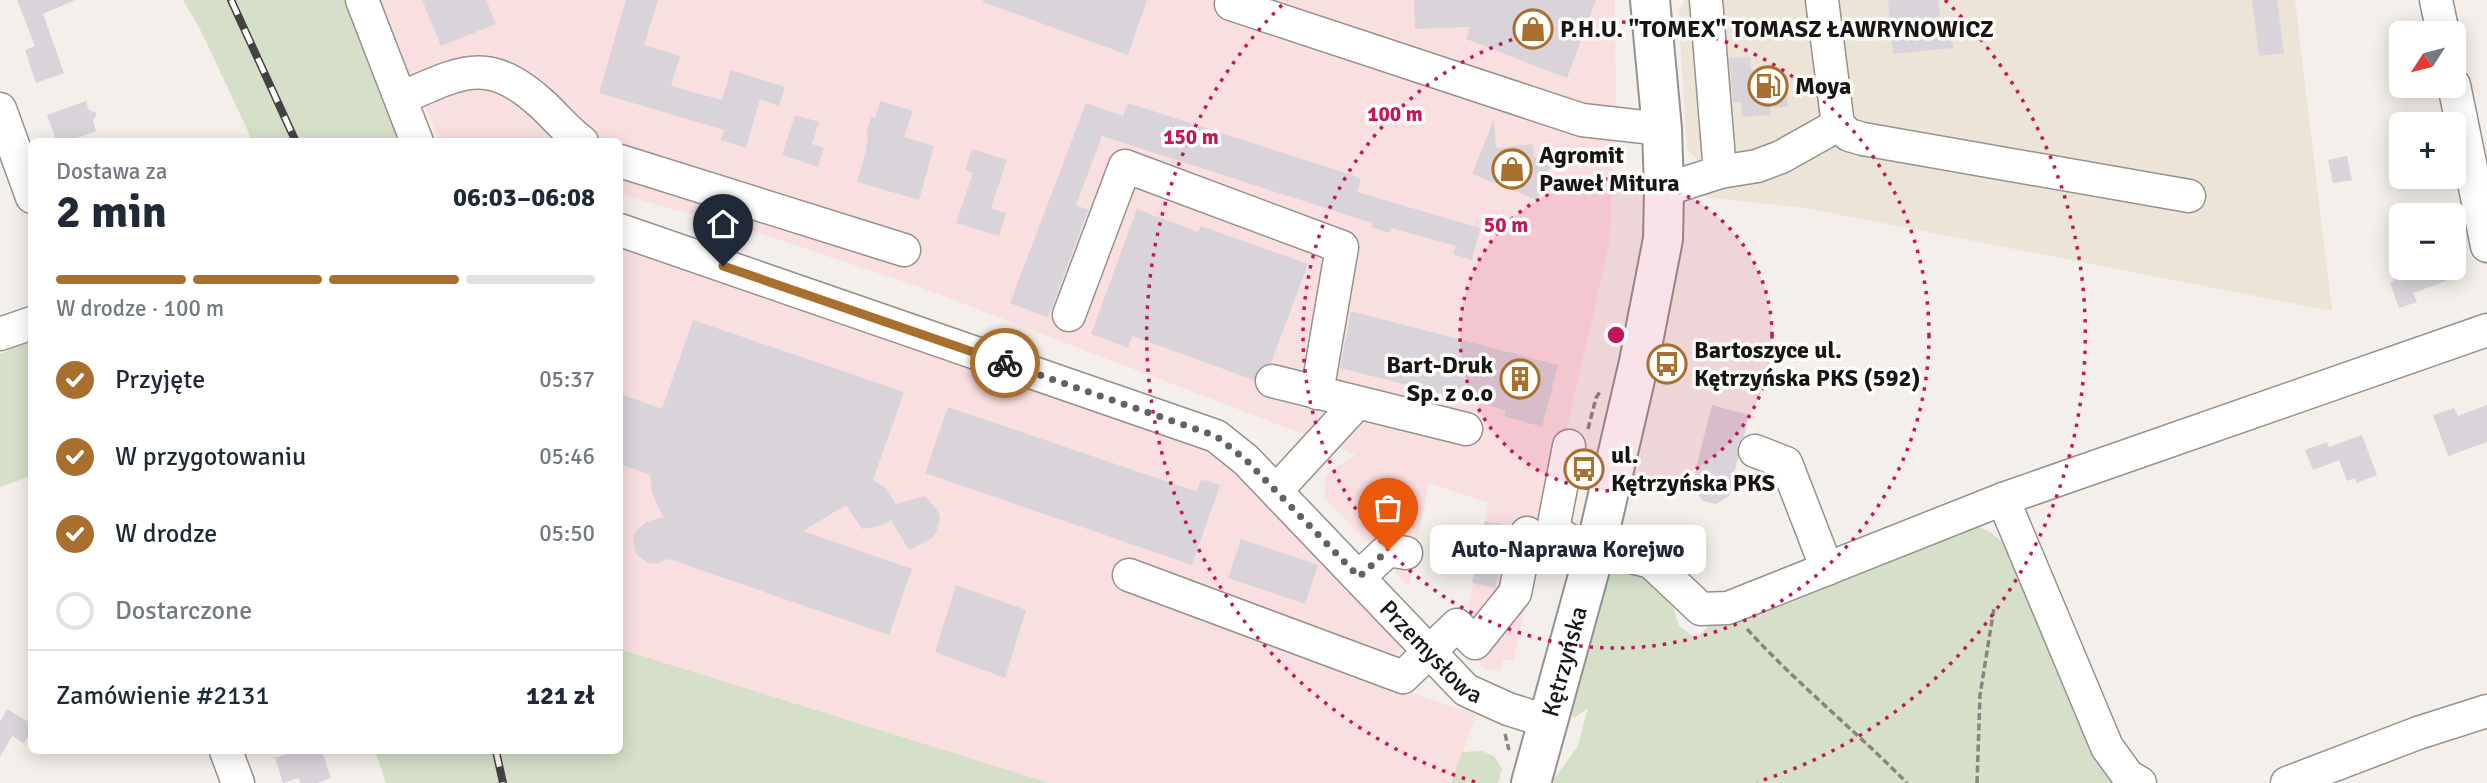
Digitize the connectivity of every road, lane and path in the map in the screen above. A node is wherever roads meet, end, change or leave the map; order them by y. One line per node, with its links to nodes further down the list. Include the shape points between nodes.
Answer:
1 (362, 0): 8 (street)
2 (1650, 0): 12 (main road, Kętrzyńska)
3 (1706, 0): 16 (street)
4 (1822, 0): 11 (street)
5 (2436, 0): 7 (street)
6 (1231, 4): 12 (street, via 1582,120)
7 (2440, 21)
8 (401, 98): 13 (street); 14 (street, via 447,79 486,72 503,76 533,95)
9 (2457, 98): 21 (street)
10 (0, 109): 17 (street)
11 (1838, 125): 16 (street, via 1782,157); 19 (street, via 1863,139)
12 (1661, 129): 18 (main road, Kętrzyńska)
13 (416, 138)
14 (578, 138)
15 (623, 162): 22 (street)
16 (1720, 172): 18 (street)
17 (28, 186)
18 (1664, 190): 36 (main road, Kętrzyńska, via 1663,239 1652,304)
19 (2189, 196)
20 (623, 231): 33 (street, Przemysłowa, via 1216,436)
21 (2487, 246)
22 (904, 250)
23 (1069, 315): 28 (street, via 1125,166 1342,247)
24 (28, 324): 26 (street)
25 (2487, 330): 34 (street)
26 (0, 334)
27 (1272, 381): 28 (street)
28 (1317, 393): 29 (street)
29 (1357, 403): 30 (street); 33 (street)
30 (1466, 429)
31 (1569, 446): 36 (street, via 1553,524 1564,538)
32 (1755, 451): 38 (street, via 1786,463)
33 (1276, 491): 40 (street, Przemysłowa)
34 (2003, 499): 38 (street); 51 (street, via 2108,747 2127,776)
35 (1527, 534): 43 (street, via 1515,593 1475,643 1457,625)
36 (1596, 547): 41 (street, via 1651,562 1701,608); 45 (main road, Kętrzyńska)
37 (1406, 553): 40 (street, via 1388,550)
38 (1827, 569): 41 (street)
39 (1129, 575): 43 (street, via 1403,677)
40 (1359, 577): 43 (street, Przemysłowa)
41 (1728, 608): 49 (path, via 1773,657)
42 (1994, 608): 50 (path, via 1980,695)
43 (1429, 652): 45 (street, Przemysłowa, via 1466,690)
44 (2487, 711): 52 (street)
45 (1546, 721): 48 (main road, Kętrzyńska)
46 (227, 754): 47 (street)
47 (238, 783)
48 (1531, 783)
49 (1907, 783)
50 (1977, 783)
51 (2140, 783)
52 (2287, 783)

